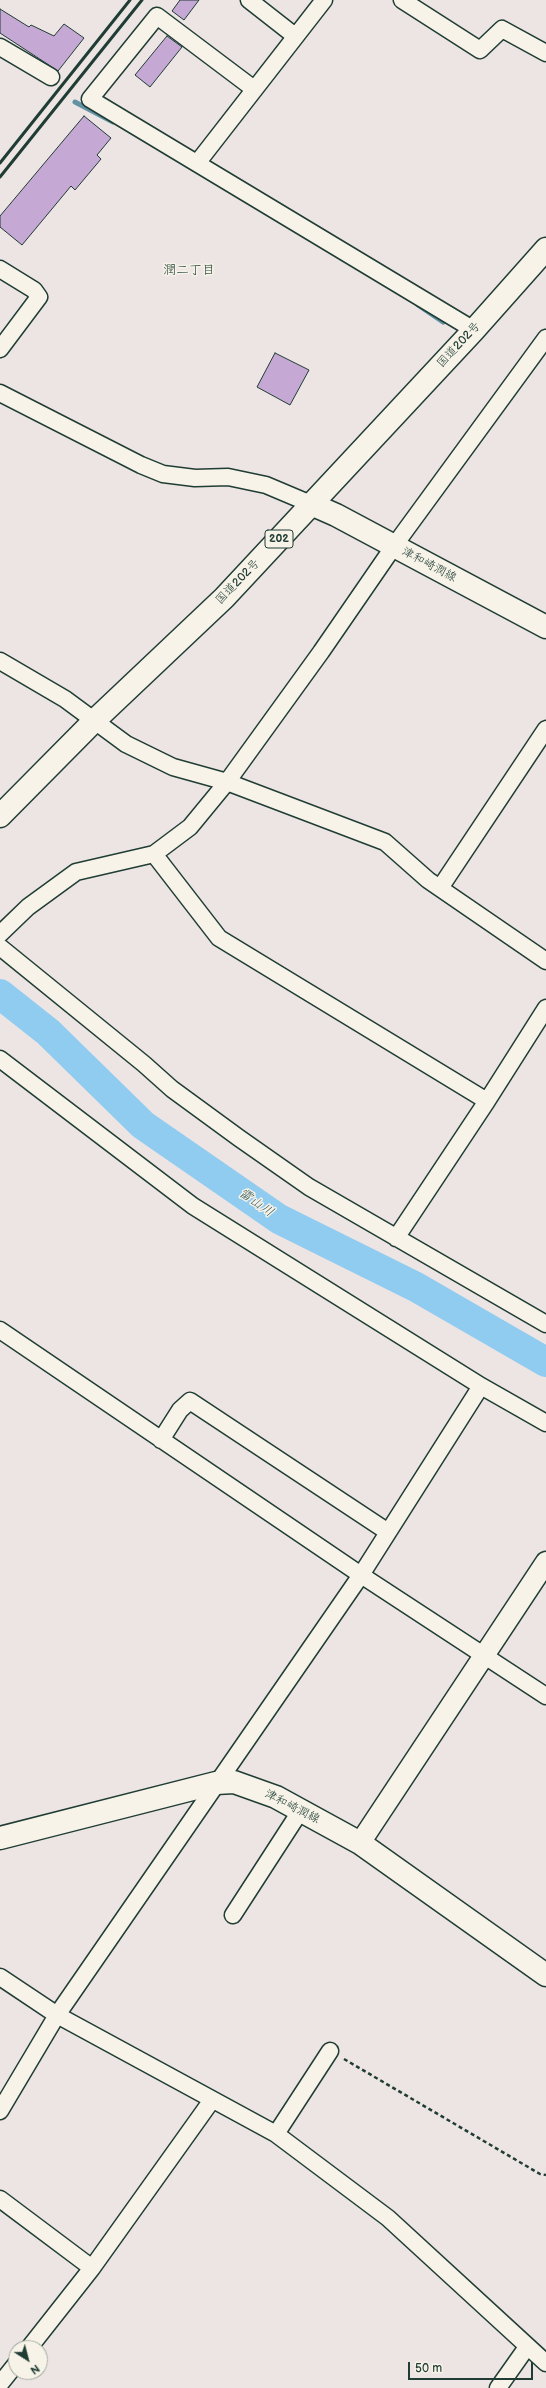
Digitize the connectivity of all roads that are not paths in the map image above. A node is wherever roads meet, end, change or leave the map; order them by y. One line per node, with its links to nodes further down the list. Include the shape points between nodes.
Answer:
1 (249, 0): 4 (street)
2 (324, 0): 4 (street)
3 (402, 0): 6 (street, via 480,50 502,29)
4 (295, 36): 8 (street)
5 (0, 47): 7 (street)
6 (546, 53)
7 (51, 77)
8 (254, 89): 9 (street); 9 (street, via 157,16 90,99)
9 (198, 162): 12 (street)
10 (546, 249): 12 (main road, 国道202号 / 202)
11 (0, 269): 14 (street, via 34,290 39,297)
12 (474, 330): 16 (main road, 国道202号 / 202)
13 (546, 338): 17 (street)
14 (0, 349)
15 (2, 399): 16 (street, via 141,466 163,474 195,478 228,477 266,485)
16 (311, 504): 17 (main road, 津和崎潤線); 20 (main road, 国道202号 / 202, via 224,598)
17 (394, 546): 18 (main road, 津和崎潤線); 22 (street)
18 (546, 627)
19 (0, 661): 20 (street, via 65,699)
20 (94, 721): 22 (street, via 126,744 173,767); 23 (main road, 国道202号 / 202)
21 (546, 729): 25 (street)
22 (227, 782): 24 (street, via 190,828); 25 (street, via 385,842)
23 (3, 807)
24 (154, 854): 26 (street, via 76,872 28,907); 31 (street, via 219,938)
25 (440, 888): 28 (street)
26 (0, 934)
27 (0, 947): 32 (street, via 172,1089 309,1187)
28 (546, 961)
29 (546, 1008): 31 (street)
30 (0, 1059): 35 (street, via 193,1206)
31 (487, 1101): 32 (street)
32 (396, 1238): 33 (street)
33 (546, 1324)
34 (0, 1330): 37 (street)
35 (481, 1386): 36 (street); 38 (street)
36 (546, 1423)
37 (161, 1440): 38 (street, via 180,1410 190,1400); 40 (street)
38 (388, 1532): 40 (street)
39 (546, 1562): 41 (street)
40 (361, 1576): 41 (street); 43 (street)
41 (485, 1655): 42 (street); 46 (street)
42 (546, 1696)
43 (216, 1783): 44 (main road, 津和崎潤線, via 234,1782 276,1796); 45 (main road, 津和崎潤線); 50 (street)
44 (301, 1810): 46 (main road, 津和崎潤線); 47 (street)
45 (0, 1838)
46 (360, 1843): 48 (main road, 津和崎潤線)
47 (233, 1915)
48 (546, 1975)
49 (0, 1977): 50 (street)
50 (57, 2015): 52 (street); 53 (street)
51 (330, 2051): 54 (street)
52 (212, 2100): 54 (street); 56 (street)
53 (0, 2111)
54 (276, 2134): 58 (street, via 388,2218)
55 (0, 2199): 56 (street)
56 (92, 2268): 57 (street)
57 (35, 2340)
58 (527, 2347): 59 (street); 62 (street)
59 (546, 2363)
60 (8, 2374): 61 (street)
61 (0, 2384)
62 (498, 2388)

